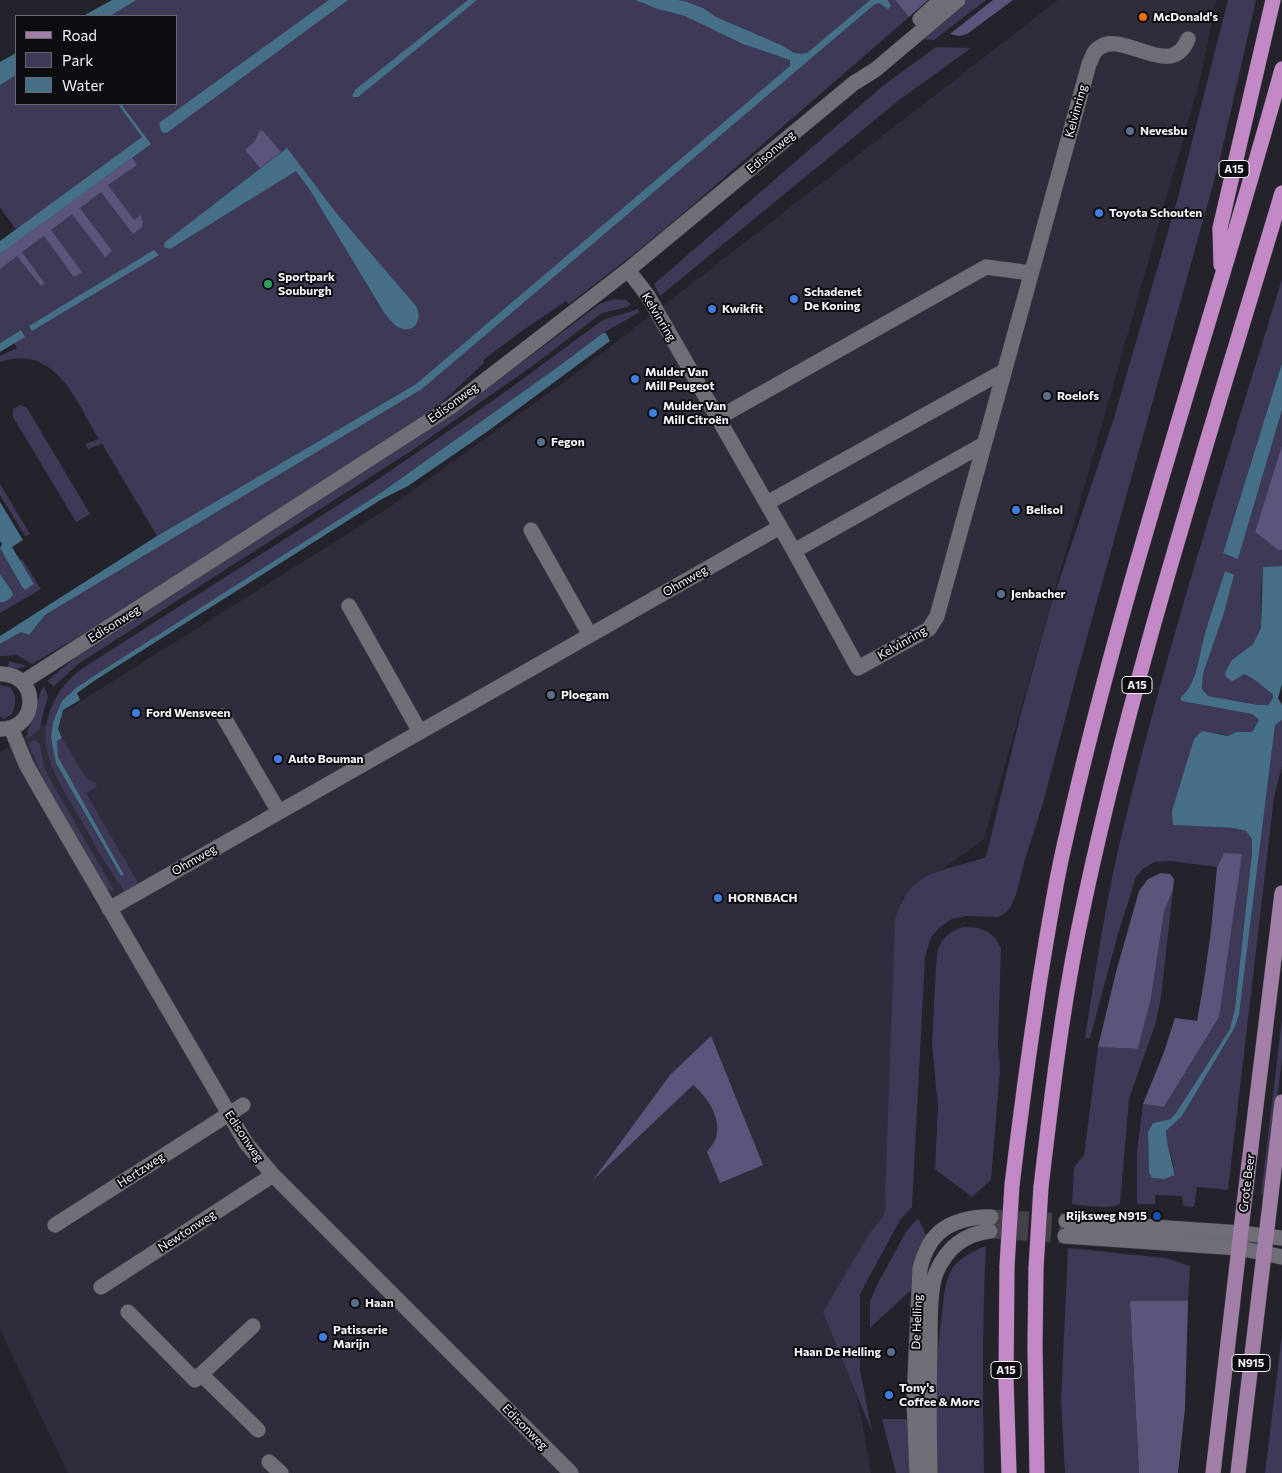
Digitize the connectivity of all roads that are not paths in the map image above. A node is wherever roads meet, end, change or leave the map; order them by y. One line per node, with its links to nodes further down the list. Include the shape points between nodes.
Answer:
1 (941, 0): 6 (street, Edisonweg, via 869,65)
2 (958, 0): 6 (street, Edisonweg, via 875,70)
3 (1273, 0): 10 (highway, A15, via 1220,228)
4 (1188, 39): 9 (street, Kelvinring, via 1184,49 1165,57 1117,44 1108,44 1095,52)
5 (1282, 69): 10 (highway, A15)
6 (854, 83): 8 (street, Edisonweg)
7 (1282, 194): 50 (highway, A15, bridge, via 1153,626 1102,820 1077,934 1041,1187 1036,1268)
8 (628, 270): 12 (street, Kelvinring, via 648,296); 21 (street, Edisonweg, via 452,406)
9 (1031, 273): 11 (street, Kelvinring); 12 (street, via 986,268)
10 (1222, 279): 49 (highway, A15, bridge, via 1127,598 1064,844 1048,930 1012,1185 1007,1266)
11 (1004, 371): 13 (street, Kelvinring); 14 (street)
12 (718, 418): 14 (street, Kelvinring)
13 (984, 444): 17 (street); 17 (street, Kelvinring, via 937,616 929,629 858,668)
14 (767, 503): 15 (street, Kelvinring)
15 (780, 527): 17 (street, Kelvinring); 19 (street, Ohmweg)
16 (531, 530): 19 (street)
17 (794, 551)
18 (349, 606): 24 (street)
19 (590, 635): 24 (street, Ohmweg)
20 (0, 674): 21 (street)
21 (23, 682): 23 (street, via 30,695 30,708 23,721)
22 (223, 716): 25 (street)
23 (6, 729): 27 (street, Edisonweg)
24 (420, 732): 25 (street, Ohmweg)
25 (279, 812): 27 (street, Ohmweg)
26 (1282, 893): 33 (main road, Grote Beer / N915)
27 (109, 909): 30 (street, Edisonweg)
28 (1282, 1102): 34 (main road, Grote Beer / N915)
29 (243, 1105): 30 (street, Hertzweg)
30 (228, 1114): 31 (street, Edisonweg, via 246,1143); 32 (street, Hertzweg)
31 (273, 1175): 39 (street, Newtonweg); 46 (street, Edisonweg)
32 (55, 1225)
33 (1241, 1233): 34 (street); 36 (main road, Grote Beer / N915); 36 (street, via 1066,1229)
34 (1266, 1236): 35 (street); 37 (main road, Grote Beer / N915)
35 (1282, 1238)
36 (1239, 1248): 37 (street); 51 (main road, Grote Beer / N915)
37 (1264, 1254): 38 (street); 52 (main road, Grote Beer / N915)
38 (1282, 1257)
39 (101, 1287)
40 (128, 1312): 42 (street, via 195,1380)
41 (252, 1326): 42 (street)
42 (201, 1374): 43 (street)
43 (258, 1430)
44 (269, 1462): 45 (street)
45 (281, 1473)
46 (571, 1473)
47 (917, 1473): 48 (street, De Helling, via 914,1401 920,1268 927,1247 936,1236 952,1224 977,1216 991,1224 951,1247 934,1276 930,1311)
48 (930, 1473)
49 (1009, 1473)
50 (1037, 1473)
51 (1213, 1473)
52 (1238, 1473)

